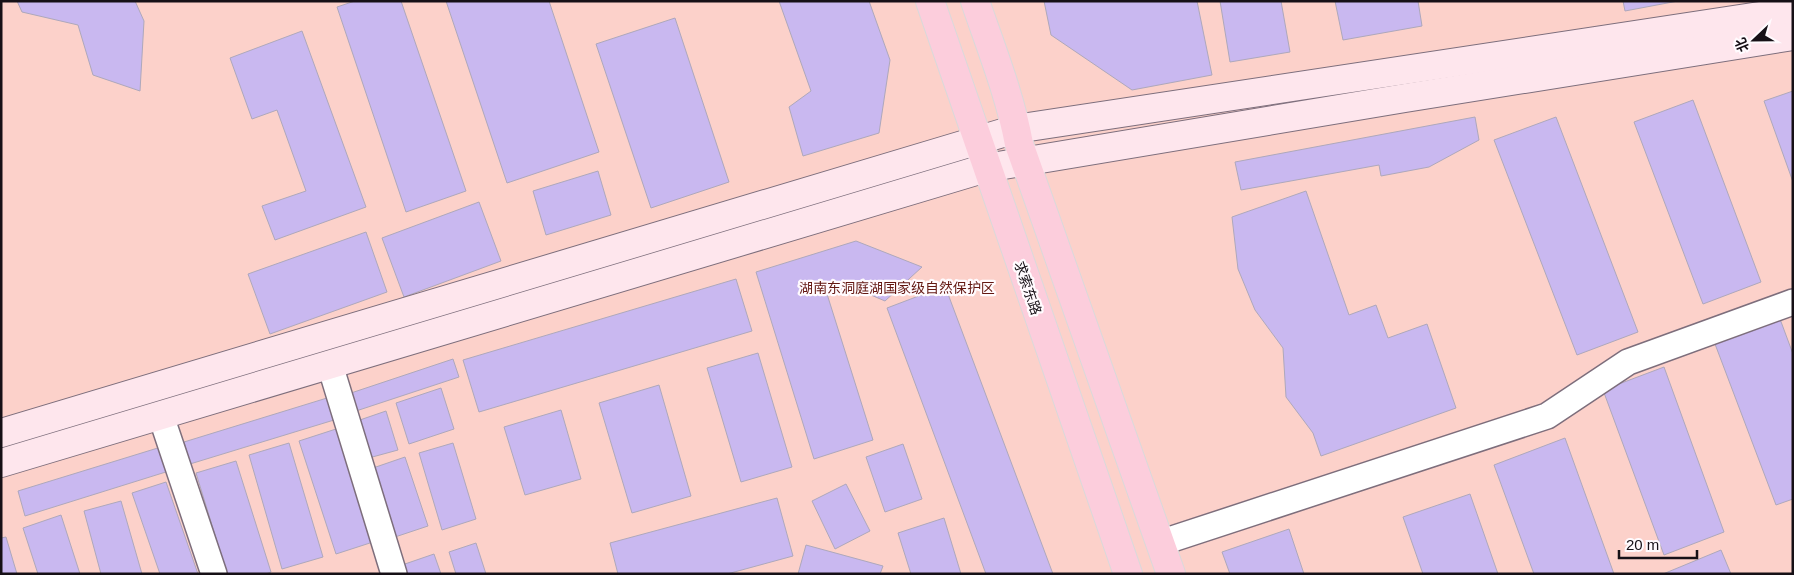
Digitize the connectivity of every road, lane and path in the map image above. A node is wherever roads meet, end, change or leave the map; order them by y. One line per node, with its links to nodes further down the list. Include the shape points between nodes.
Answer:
1 (930, 1): 6 (main road, 求索东路)
2 (975, 1): 5 (main road)
3 (1793, 11): 5 (main road)
4 (1793, 36): 7 (main road)
5 (1016, 129): 6 (main road); 7 (main road)
6 (977, 141): 8 (main road, 求索东路); 12 (main road)
7 (1026, 161): 8 (main road); 14 (main road)
8 (986, 168): 10 (main road); 17 (main road, 求索东路)
9 (1793, 302): 14 (street, via 1628,362 1547,416)
10 (330, 365): 11 (main road); 16 (street)
11 (161, 416): 13 (main road); 15 (street)
12 (1, 433)
13 (1, 463)
14 (1160, 543): 18 (main road)
15 (214, 574)
16 (394, 574)
17 (1128, 574)
18 (1171, 574)

